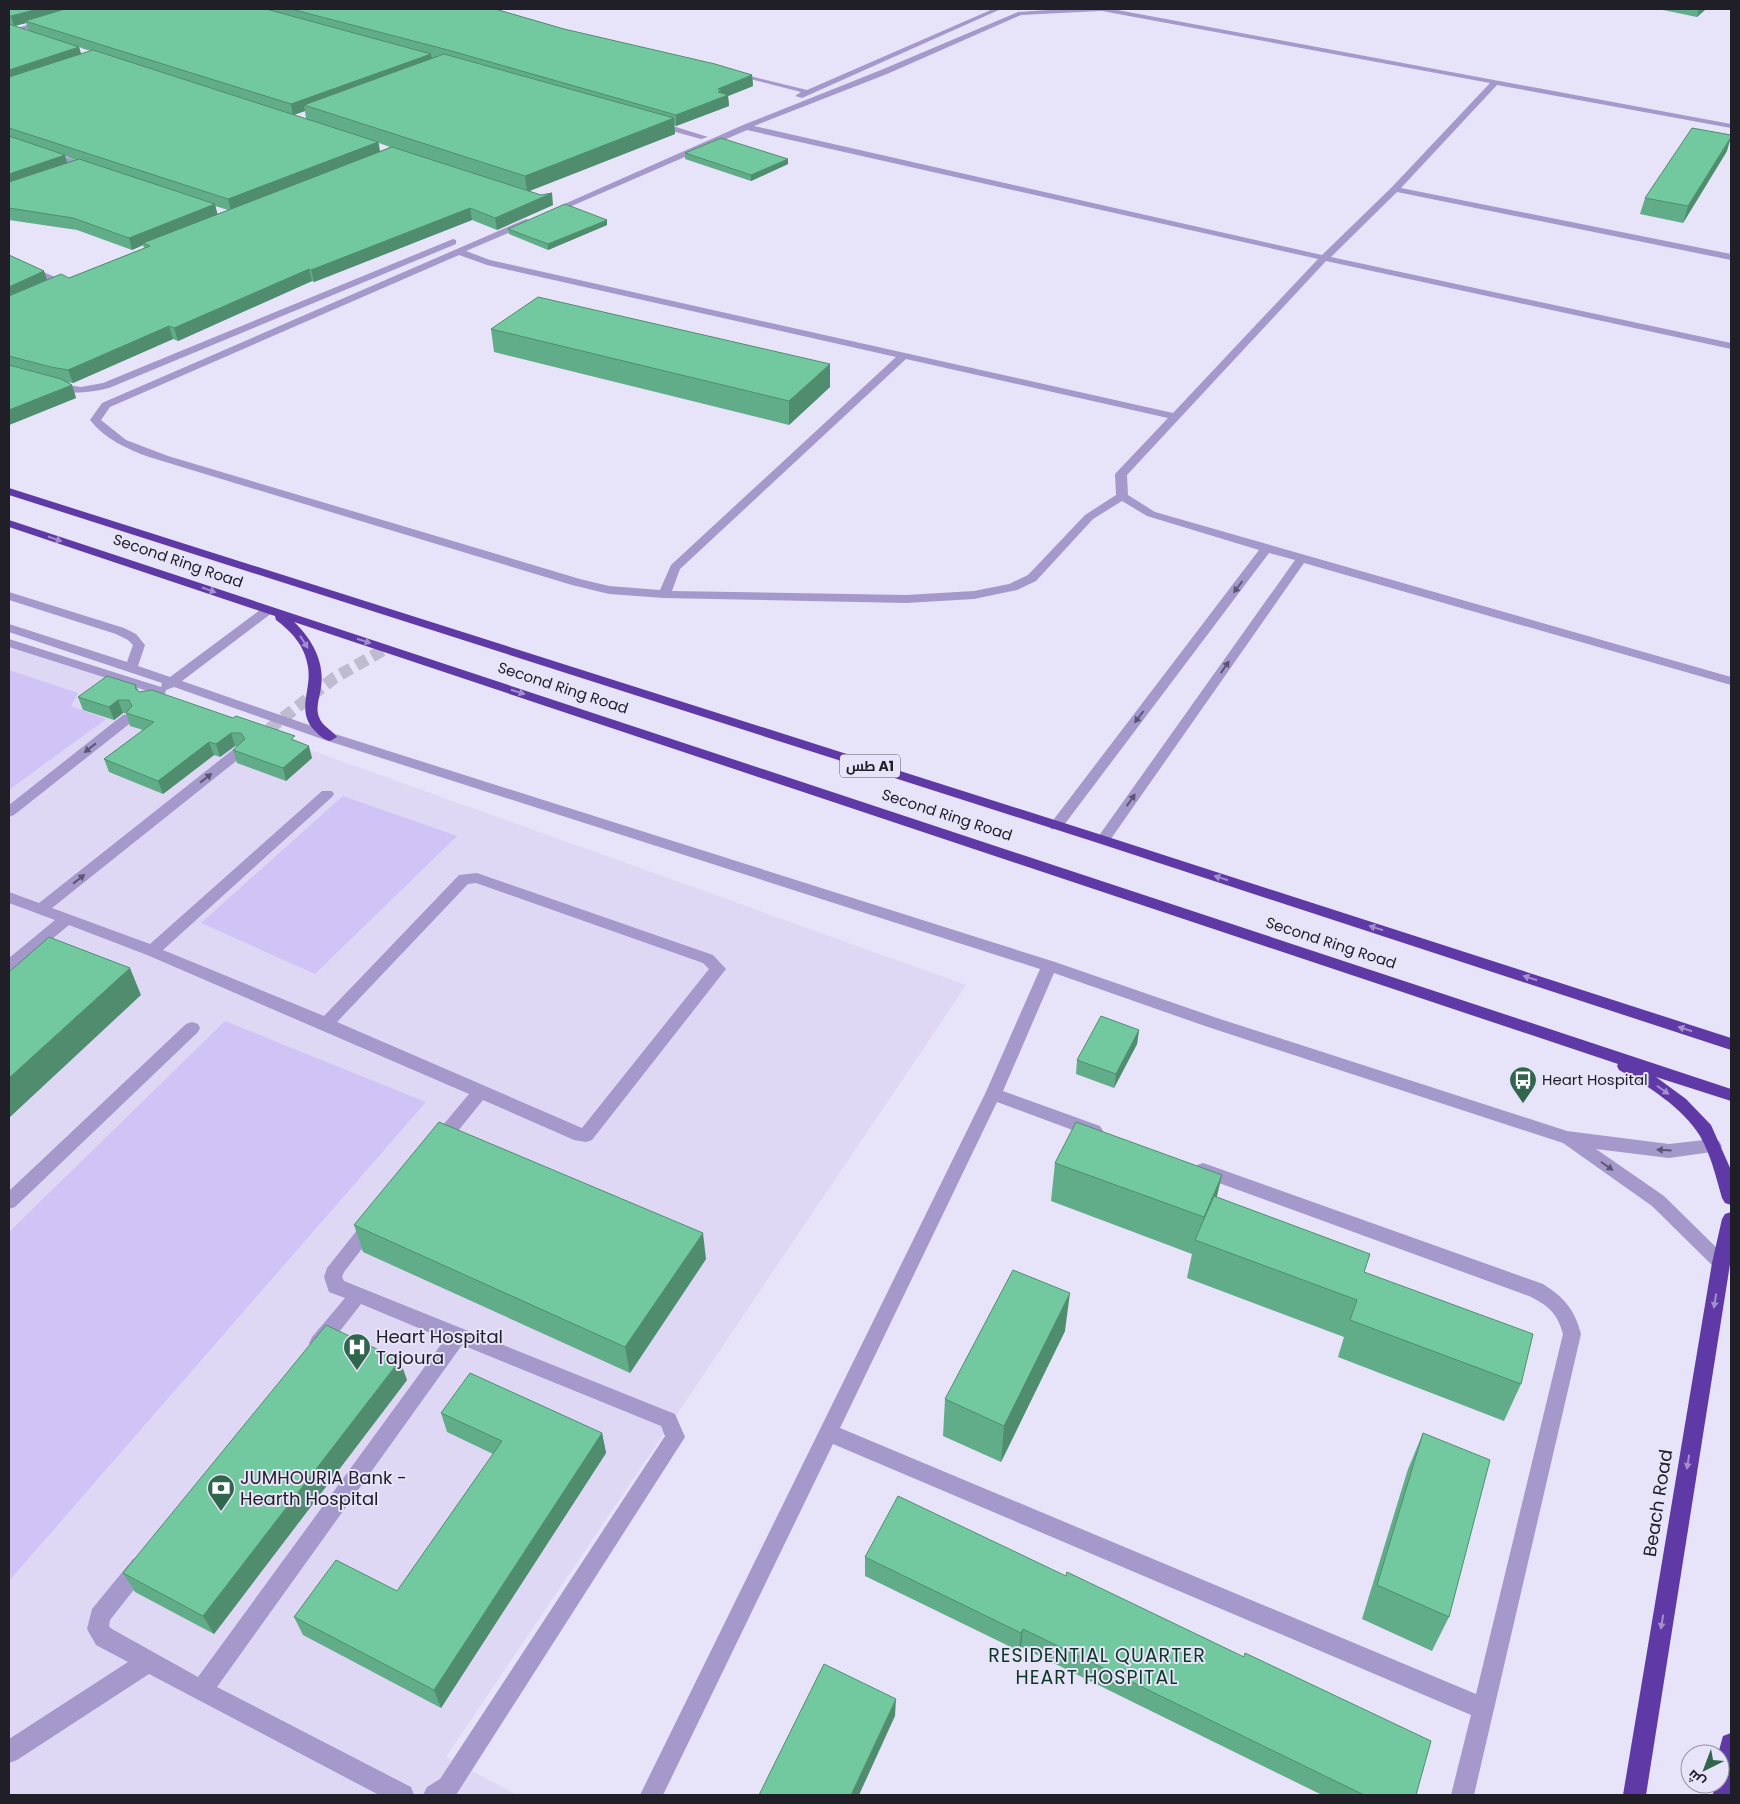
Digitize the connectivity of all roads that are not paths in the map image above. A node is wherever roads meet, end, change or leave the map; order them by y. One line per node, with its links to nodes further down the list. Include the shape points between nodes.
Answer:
1 (998, 9): 9 (street)
2 (1101, 9): 8 (street); 13 (street, via 1020,13)
3 (1131, 9): 10 (street)
4 (53, 20): 5 (street)
5 (11, 31): 6 (street)
6 (32, 36)
7 (723, 72): 9 (street)
8 (1495, 83): 12 (street); 19 (street)
9 (808, 92): 14 (street)
10 (1731, 119)
11 (646, 121): 14 (street)
12 (1731, 126)
13 (746, 128): 24 (street); 26 (street)
14 (704, 137): 20 (street)
15 (9, 141): 16 (street)
16 (83, 165): 17 (street); 18 (street)
17 (65, 172)
18 (102, 172)
19 (1395, 189): 25 (street); 26 (street)
20 (546, 203)
21 (527, 211): 22 (street)
22 (518, 215)
23 (463, 238): 31 (street, via 105,386 81,390)
24 (457, 251): 30 (street, via 487,262); 38 (street, via 106,405 95,420 106,433 132,448 175,462 576,582 609,590)
25 (1731, 257)
26 (1324, 258): 29 (street); 32 (street)
27 (9, 260): 28 (street)
28 (61, 283)
29 (1731, 346)
30 (903, 356): 32 (street); 38 (street, via 675,568)
31 (44, 383)
32 (1174, 416): 34 (street, via 1121,474)
33 (9, 491): 52 (highway, Second Ring Road / طس A1)
34 (1122, 496): 36 (street, via 1151,514); 38 (street, via 1088,517 1032,578 1013,587 974,595 906,598)
35 (9, 523): 40 (highway, Second Ring Road / طس A1, one-way to 40)
36 (1267, 548): 37 (street); 52 (street, one-way to 52)
37 (1302, 558): 44 (street); 53 (street, one-way to 37)
38 (664, 594)
39 (9, 596): 43 (street, via 132,637 139,645)
40 (268, 610): 45 (street); 48 (highway, one-way to 48, via 285,620 307,646 316,677 311,701 312,718); 62 (highway, Second Ring Road / طس A1, one-way to 62)
41 (9, 628): 43 (street)
42 (9, 643): 45 (street)
43 (131, 668): 45 (street)
44 (1731, 680)
45 (166, 686): 46 (street); 48 (street)
46 (148, 700)
47 (128, 718): 51 (street, one-way to 51)
48 (330, 737): 59 (street)
49 (240, 751): 55 (street, one-way to 49)
50 (327, 794): 57 (street)
51 (9, 812)
52 (1056, 826): 53 (highway, Second Ring Road / طس A1)
53 (1103, 840): 63 (highway, Second Ring Road / طس A1, one-way to 53)
54 (9, 897): 55 (street)
55 (41, 909): 56 (street)
56 (67, 919): 57 (street); 58 (street)
57 (152, 951): 60 (street)
58 (9, 966)
59 (1050, 966): 65 (street); 68 (street)
60 (326, 1024): 64 (street); 64 (street, via 464,879 470,878 708,959 718,969 586,1135)
61 (192, 1028): 73 (street)
62 (1574, 1042): 66 (highway, Second Ring Road / طس A1); 69 (highway, one-way to 69, via 1634,1070 1672,1096 1704,1128)
63 (1731, 1044)
64 (481, 1091): 70 (street)
65 (993, 1094): 67 (street); 80 (street)
66 (1731, 1095)
67 (1115, 1138)
68 (1567, 1138): 69 (street, one-way to 68, via 1669,1151); 76 (street, one-way to 76, via 1658,1201)
69 (1713, 1146): 72 (highway)
70 (431, 1153)
71 (1190, 1165): 84 (street, via 1536,1290 1554,1301 1568,1316 1572,1334)
72 (1731, 1198)
73 (9, 1202)
74 (380, 1214): 77 (street, via 336,1268 333,1277 336,1286)
75 (1731, 1219): 76 (highway, Beach Road)
76 (1721, 1263): 91 (highway, Beach Road, one-way to 91)
77 (358, 1295): 78 (street); 79 (street)
78 (458, 1336): 83 (street); 88 (street, via 668,1420 675,1437 448,1787)
79 (309, 1356)
80 (829, 1433): 84 (street); 89 (street)
81 (149, 1555): 82 (street, via 100,1616 98,1629 104,1637)
82 (148, 1662): 83 (street); 86 (street)
83 (201, 1691): 87 (street)
84 (1484, 1709): 90 (street)
85 (1731, 1744): 92 (highway)
86 (9, 1752)
87 (403, 1795)
88 (435, 1795)
89 (651, 1795)
90 (1463, 1795)
91 (1634, 1795)
92 (1724, 1795)

